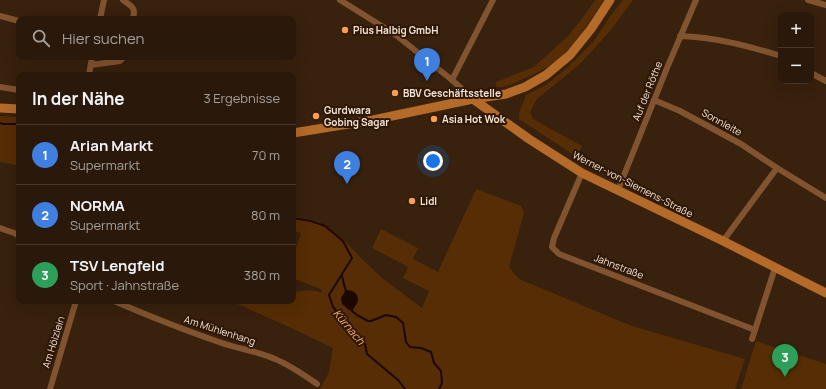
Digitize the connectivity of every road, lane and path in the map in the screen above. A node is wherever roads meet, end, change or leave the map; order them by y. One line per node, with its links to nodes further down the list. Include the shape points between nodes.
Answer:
1 (104, 0): 10 (street)
2 (123, 0): 11 (street, via 134,8)
3 (340, 0): 20 (street, via 396,36)
4 (492, 0): 20 (street)
5 (610, 0): 24 (street, via 570,56 555,68 525,87 506,94)
6 (696, 0): 13 (street, Auf der Röthe)
7 (808, 0): 8 (street)
8 (826, 5)
9 (0, 16): 12 (street)
10 (101, 16)
11 (134, 16)
12 (16, 20)
13 (680, 36): 14 (street, via 731,42); 25 (street, Auf der Röthe)
14 (778, 55)
15 (92, 60): 17 (street)
16 (121, 60): 17 (street)
17 (91, 65): 18 (street)
18 (90, 72)
19 (814, 74): 21 (street)
20 (452, 80): 24 (street)
21 (826, 81)
22 (0, 87): 23 (street)
23 (16, 90)
24 (473, 99): 28 (street, via 373,120); 30 (street, Werner-von-Siemens-Straße)
25 (654, 100): 29 (street, Sonnleite, via 709,126); 31 (street, Auf der Röthe)
26 (0, 108): 27 (street)
27 (16, 109)
28 (296, 132)
29 (777, 168): 32 (street, Sonnleite); 35 (street)
30 (582, 173): 31 (street, Werner-von-Siemens-Straße); 40 (street, Jahnstraße, via 554,238 552,247 558,254)
31 (618, 190): 35 (street, Werner-von-Siemens-Straße)
32 (826, 198)
33 (0, 228): 34 (street)
34 (16, 234)
35 (723, 241): 36 (street, Werner-von-Siemens-Straße)
36 (775, 268): 37 (street, Werner-von-Siemens-Straße); 40 (street)
37 (826, 293)
38 (75, 304): 43 (street, Am Hölzlein)
39 (121, 304): 42 (street, Am Mühlenhang, via 201,336 275,358)
40 (755, 330): 41 (street)
41 (752, 339)
42 (317, 384)
43 (50, 389)

